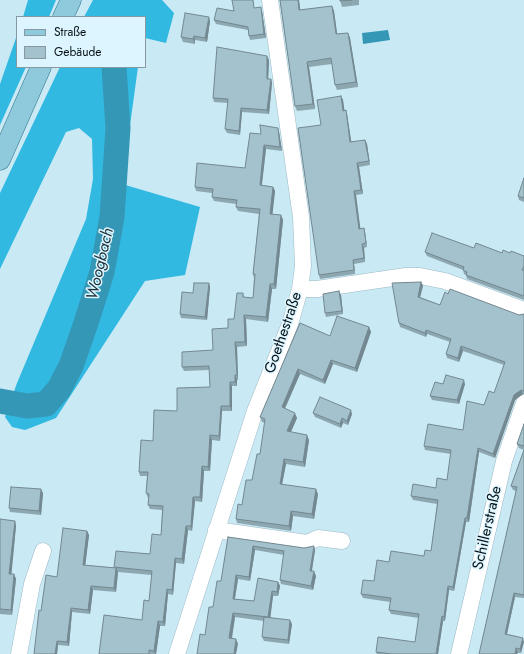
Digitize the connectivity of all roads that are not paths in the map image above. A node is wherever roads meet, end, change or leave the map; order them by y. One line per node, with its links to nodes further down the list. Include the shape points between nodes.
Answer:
1 (71, 0): 3 (main road)
2 (270, 0): 6 (street, Goethestraße, via 301,217 303,266)
3 (63, 16)
4 (41, 68): 5 (main road)
5 (0, 160)
6 (300, 290): 7 (street, via 420,276 445,281); 9 (street, Goethestraße, via 290,324 255,411)
7 (524, 310)
8 (524, 403): 14 (street, Schillerstraße, via 502,469)
9 (216, 530): 10 (street, via 307,543 318,538); 13 (street, Goethestraße)
10 (342, 540)
11 (43, 551): 12 (street, via 32,584)
12 (19, 654)
13 (177, 654)
14 (459, 654)

